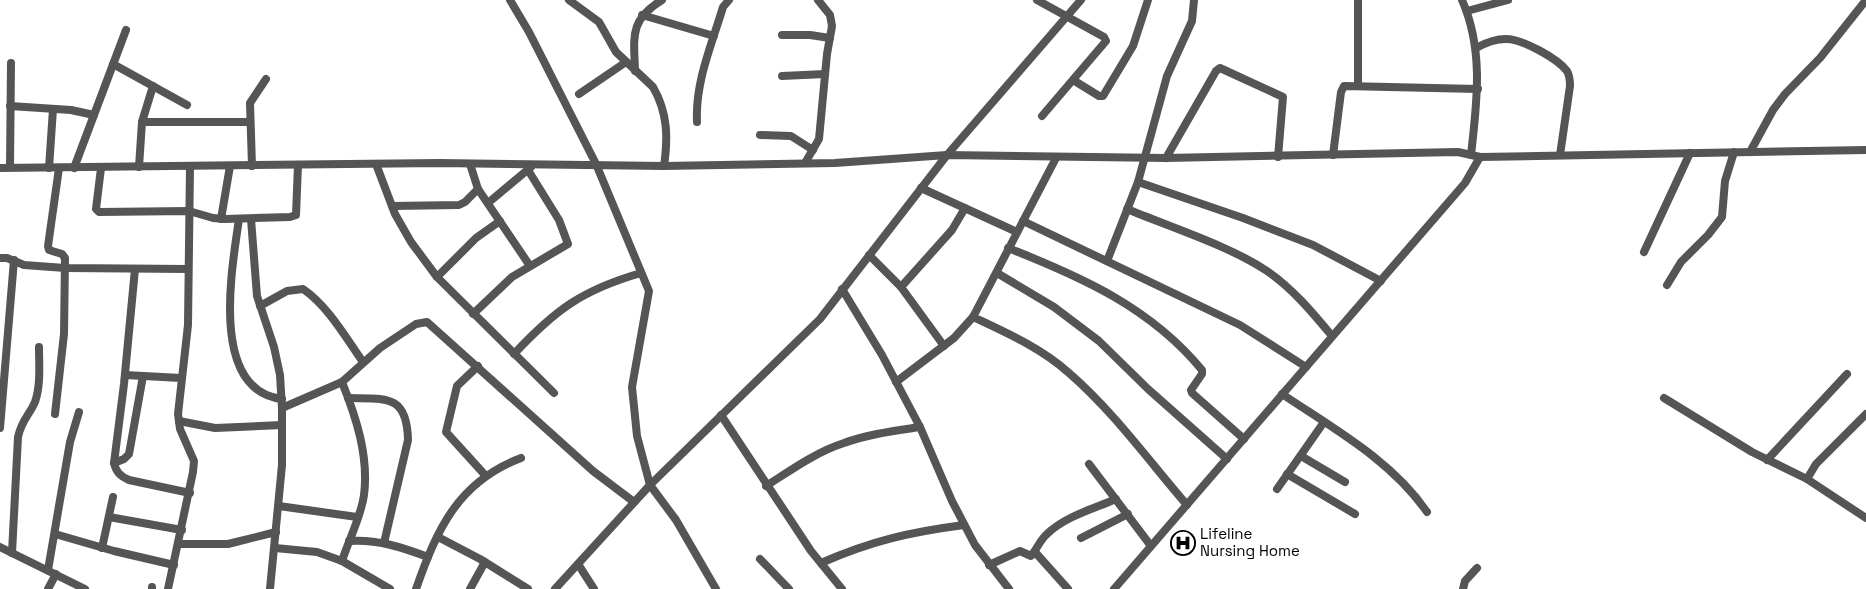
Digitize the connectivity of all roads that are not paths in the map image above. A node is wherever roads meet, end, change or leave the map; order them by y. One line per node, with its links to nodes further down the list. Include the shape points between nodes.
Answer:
1 (510, 0): 60 (street)
2 (569, 0): 22 (street, via 599,22 616,52)
3 (662, 0): 15 (street)
4 (730, 0): 19 (street, via 724,6)
5 (818, 0): 20 (street, via 826,7 832,20)
6 (1036, 0): 16 (street)
7 (1081, 0): 16 (street)
8 (1148, 0): 29 (street, via 1133,46 1103,96)
9 (1194, 0): 52 (street, via 1192,21 1167,76)
10 (1358, 0): 30 (street)
11 (1462, 0): 14 (street)
12 (1508, 0): 14 (street)
13 (1866, 0): 46 (street, via 1820,58 1785,94)
14 (1467, 11): 21 (street)
15 (642, 15): 19 (street); 25 (street, via 634,32)
16 (1066, 17): 29 (street, via 1106,41); 48 (street)
17 (126, 30): 24 (street)
18 (782, 35): 20 (street)
19 (714, 36): 41 (street, via 697,95)
20 (830, 38): 26 (street)
21 (1476, 48): 32 (street); 50 (street, via 1496,40 1516,40 1565,69 1570,86)
22 (626, 62): 25 (street); 33 (street)
23 (10, 63): 35 (street)
24 (114, 64): 31 (street); 37 (street)
25 (635, 71): 65 (street, via 653,87 664,112 667,144)
26 (825, 74): 27 (street); 43 (street, via 820,131)
27 (782, 76)
28 (266, 79): 40 (street, via 251,100)
29 (1074, 80): 38 (street)
30 (1358, 85): 32 (street); 49 (street, via 1344,86 1341,92)
31 (153, 86): 34 (street); 39 (street)
32 (1478, 89): 51 (street)
33 (579, 94)
34 (187, 105)
35 (10, 106): 36 (street); 66 (street)
36 (53, 109): 37 (street); 69 (street)
37 (94, 115): 71 (street)
38 (1042, 116)
39 (142, 122): 40 (street); 67 (street)
40 (250, 122): 64 (street)
41 (697, 122)
42 (760, 135): 43 (street, via 791,136)
43 (813, 150): 56 (street)
44 (1866, 150): 46 (street)
45 (1734, 152): 46 (street); 47 (street); 102 (street, via 1725,182 1722,217 1681,262)
46 (1750, 152)
47 (1690, 153): 50 (street); 89 (street)
48 (947, 154): 54 (street); 56 (street); 75 (street)
49 (1333, 155): 51 (street, via 1458,152); 53 (street)
50 (1560, 155): 51 (street)
51 (1475, 156): 101 (street, via 1465,183)
52 (1145, 157): 54 (street); 55 (street); 74 (street)
53 (1278, 157): 55 (street); 55 (street, via 1282,97 1220,68)
54 (1056, 158): 86 (street)
55 (1166, 158)
56 (805, 163): 65 (street)
57 (376, 164): 58 (street); 61 (street); 78 (street)
58 (470, 164): 59 (street); 76 (street)
59 (535, 164): 60 (street); 73 (street)
60 (596, 164): 65 (street); 98 (street)
61 (298, 165): 64 (street); 84 (street, via 296,214)
62 (190, 166): 63 (street); 67 (street); 81 (street)
63 (230, 166): 64 (street); 82 (street)
64 (252, 166)
65 (664, 166)
66 (10, 167): 68 (street); 69 (street)
67 (139, 167): 72 (street)
68 (0, 168)
69 (49, 168): 70 (street)
70 (59, 168): 71 (street); 95 (street, via 48,246 49,250 63,255)
71 (74, 168): 72 (street)
72 (101, 168): 81 (street, via 96,209 99,212)
73 (528, 170): 77 (street); 94 (street, via 568,241 563,248)
74 (1138, 182): 80 (street); 101 (street, via 1313,245)
75 (921, 188): 79 (street); 90 (street)
76 (478, 189): 77 (street); 78 (street, via 459,205)
77 (488, 203): 85 (street)
78 (392, 206): 100 (street, via 411,242)
79 (966, 208): 87 (street); 103 (street, via 952,230)
80 (1127, 209): 93 (street); 108 (street, via 1217,246 1267,271 1303,301)
81 (189, 211): 82 (street); 97 (street)
82 (221, 219): 83 (street)
83 (239, 219): 84 (street); 126 (street, via 229,304 235,354 248,381 259,392)
84 (251, 219): 105 (street, via 254,273)
85 (500, 221): 94 (street); 100 (street, via 476,238)
86 (1023, 221): 87 (street); 93 (street)
87 (1017, 232): 88 (street)
88 (1008, 248): 99 (street); 137 (street, via 1105,290 1169,334 1202,370 1192,394)
89 (1644, 252)
90 (869, 255): 103 (street); 104 (street)
91 (0, 258): 92 (street)
92 (14, 260): 95 (street, via 24,265); 113 (street)
93 (1107, 260): 115 (street, via 1240,325)
94 (530, 266): 106 (street, via 512,277)
95 (65, 268): 96 (street); 129 (street, via 64,334)
96 (135, 269): 97 (street); 117 (street)
97 (188, 269): 119 (street, via 188,325)
98 (641, 273): 111 (street, via 601,286 575,299 551,316); 148 (street, via 649,291 632,387 637,436)
99 (997, 273): 107 (street); 140 (street, via 1054,307 1099,341)
100 (437, 277): 106 (street)
101 (1381, 281): 108 (street)
102 (1667, 285)
103 (900, 287): 109 (street)
104 (842, 289): 121 (street); 131 (street, via 820,318)
105 (260, 306): 112 (street, via 287,291 304,289); 126 (street, via 274,347)
106 (473, 314): 111 (street)
107 (974, 317): 109 (street); 155 (street, via 1034,347 1069,373)
108 (1332, 336): 115 (street)
109 (944, 346): 121 (street)
110 (39, 347): 176 (street, via 38,392 22,421 18,437)
111 (514, 354): 122 (street)
112 (363, 362): 114 (street, via 424,321); 120 (street)
113 (3, 364): 136 (street)
114 (478, 366): 145 (street, via 457,386 446,432); 154 (street, via 593,472)
115 (1306, 367): 123 (street)
116 (1847, 374): 141 (street)
117 (125, 375): 118 (street); 142 (street)
118 (143, 376): 119 (street); 142 (street, via 130,454)
119 (181, 378): 132 (street)
120 (342, 382): 124 (street); 127 (street)
121 (896, 382): 135 (street)
122 (554, 394)
123 (1282, 394): 133 (street); 137 (street)
124 (348, 398): 161 (street, via 363,454 365,476 364,496); 170 (street, via 379,398 396,402 404,412 408,440)
125 (1664, 398): 141 (street)
126 (282, 399): 127 (street)
127 (282, 408): 134 (street)
128 (79, 412): 166 (street, via 70,442)
129 (56, 414)
130 (1866, 414): 146 (street, via 1816,464)
131 (721, 415): 148 (street); 149 (street)
132 (179, 422): 134 (street, via 215,428); 151 (street, via 194,461)
133 (1324, 422): 138 (street); 157 (street, via 1399,477)
134 (282, 425): 156 (street)
135 (920, 427): 149 (street, via 843,443 803,462); 163 (street)
136 (0, 428)
137 (1244, 438): 140 (street)
138 (1300, 456): 144 (street); 147 (street)
139 (521, 458): 145 (street)
140 (1226, 459): 155 (street)
141 (1768, 460): 146 (street)
142 (114, 462): 151 (street, via 120,476 129,480)
143 (1089, 464): 153 (street)
144 (1287, 474): 150 (street); 159 (street)
145 (485, 475): 167 (street, via 470,488 447,518)
146 (1807, 479): 162 (street)
147 (1345, 482)
148 (650, 485): 154 (street); 198 (street, via 676,520)
149 (766, 486): 182 (street)
150 (1277, 489)
151 (190, 493): 164 (street)
152 (113, 497): 160 (street)
153 (1116, 499): 158 (street); 177 (street, via 1054,528 1041,540)
154 (634, 502): 183 (street)
155 (1187, 505): 172 (street)
156 (279, 506): 161 (street); 165 (street)
157 (1427, 512)
158 (1128, 514): 168 (street); 172 (street)
159 (1355, 514)
160 (109, 517): 164 (street); 174 (street)
161 (357, 517): 169 (street)
162 (1866, 518)
163 (964, 525): 182 (street, via 914,532 866,544); 184 (street)
164 (182, 530): 171 (street)
165 (276, 532): 171 (street, via 228,544); 175 (street)
166 (55, 534): 174 (street); 187 (street)
167 (438, 537): 178 (street); 181 (street)
168 (1081, 538)
169 (348, 541): 170 (street); 180 (street)
170 (384, 543): 178 (street)
171 (179, 544): 185 (street)
172 (1151, 546): 203 (street)
173 (0, 547): 176 (street)
174 (102, 548): 185 (street)
175 (275, 548): 180 (street, via 317,552); 191 (street)
176 (12, 552): 187 (street)
177 (1035, 552): 184 (street, via 1030,556 1024,551 1017,551); 202 (street)
178 (428, 557): 193 (street)
179 (760, 559): 199 (street)
180 (342, 561): 192 (street)
181 (485, 562): 194 (street); 195 (street)
182 (821, 563): 200 (street)
183 (578, 564): 196 (street); 197 (street)
184 (989, 564): 201 (street)
185 (174, 565): 190 (street)
186 (1477, 568): 204 (street, via 1467,578)
187 (52, 572): 188 (street); 189 (street)
188 (48, 589)
189 (85, 589)
190 (168, 589)
191 (270, 589)
192 (390, 589)
193 (416, 589)
194 (470, 589)
195 (528, 589)
196 (555, 589)
197 (594, 589)
198 (716, 589)
199 (789, 589)
200 (842, 589)
201 (1009, 589)
202 (1068, 589)
203 (1114, 589)
204 (1464, 589)

